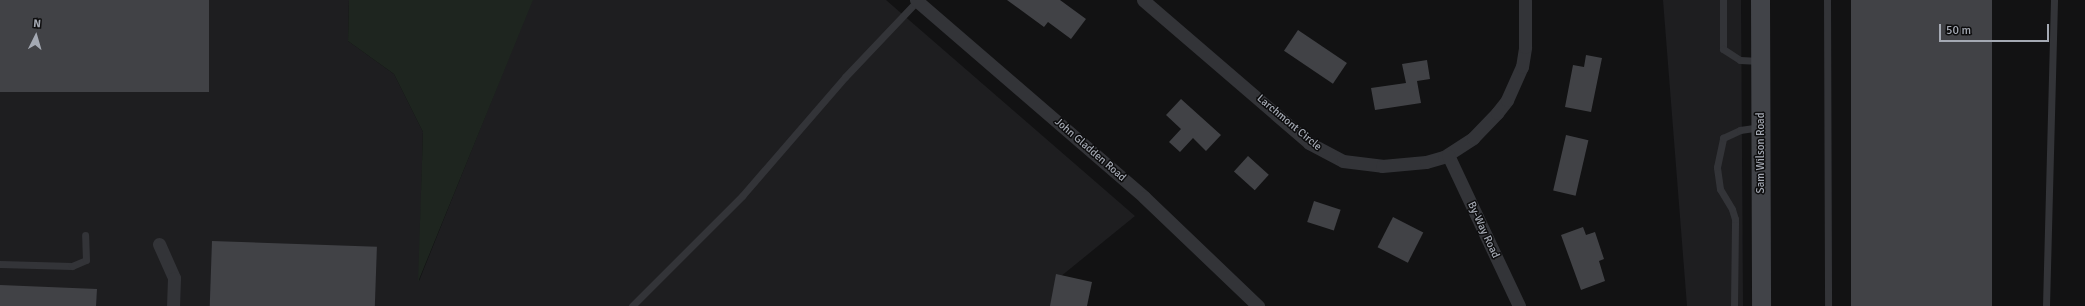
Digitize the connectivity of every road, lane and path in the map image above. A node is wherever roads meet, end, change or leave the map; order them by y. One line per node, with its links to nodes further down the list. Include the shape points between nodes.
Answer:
1 (916, 0): 15 (lane, via 742,196); 16 (street, John Gladden Road, via 1144,197)
2 (1144, 0): 10 (street, Larchmont Circle, via 1325,154 1343,160 1382,166 1426,162)
3 (1526, 0): 10 (street, Larchmont Circle, via 1525,47 1516,83 1497,113 1473,138)
4 (1723, 0): 8 (lane, via 1723,49 1740,60)
5 (1760, 0): 8 (street, Sam Wilson Road)
6 (1827, 0): 20 (lane)
7 (2054, 0): 21 (lane)
8 (1760, 61): 9 (street, Sam Wilson Road)
9 (1761, 127): 18 (lane, via 1740,130 1723,138 1717,167 1720,189 1735,219); 19 (street, Sam Wilson Road)
10 (1448, 155): 17 (street, By-Way Road)
11 (85, 235): 13 (lane, via 86,260 72,266)
12 (159, 244): 14 (street, via 174,278)
13 (0, 264)
14 (173, 306)
15 (632, 306)
16 (1258, 306)
17 (1519, 306)
18 (1734, 306)
19 (1761, 306)
20 (1828, 306)
21 (2046, 306)

